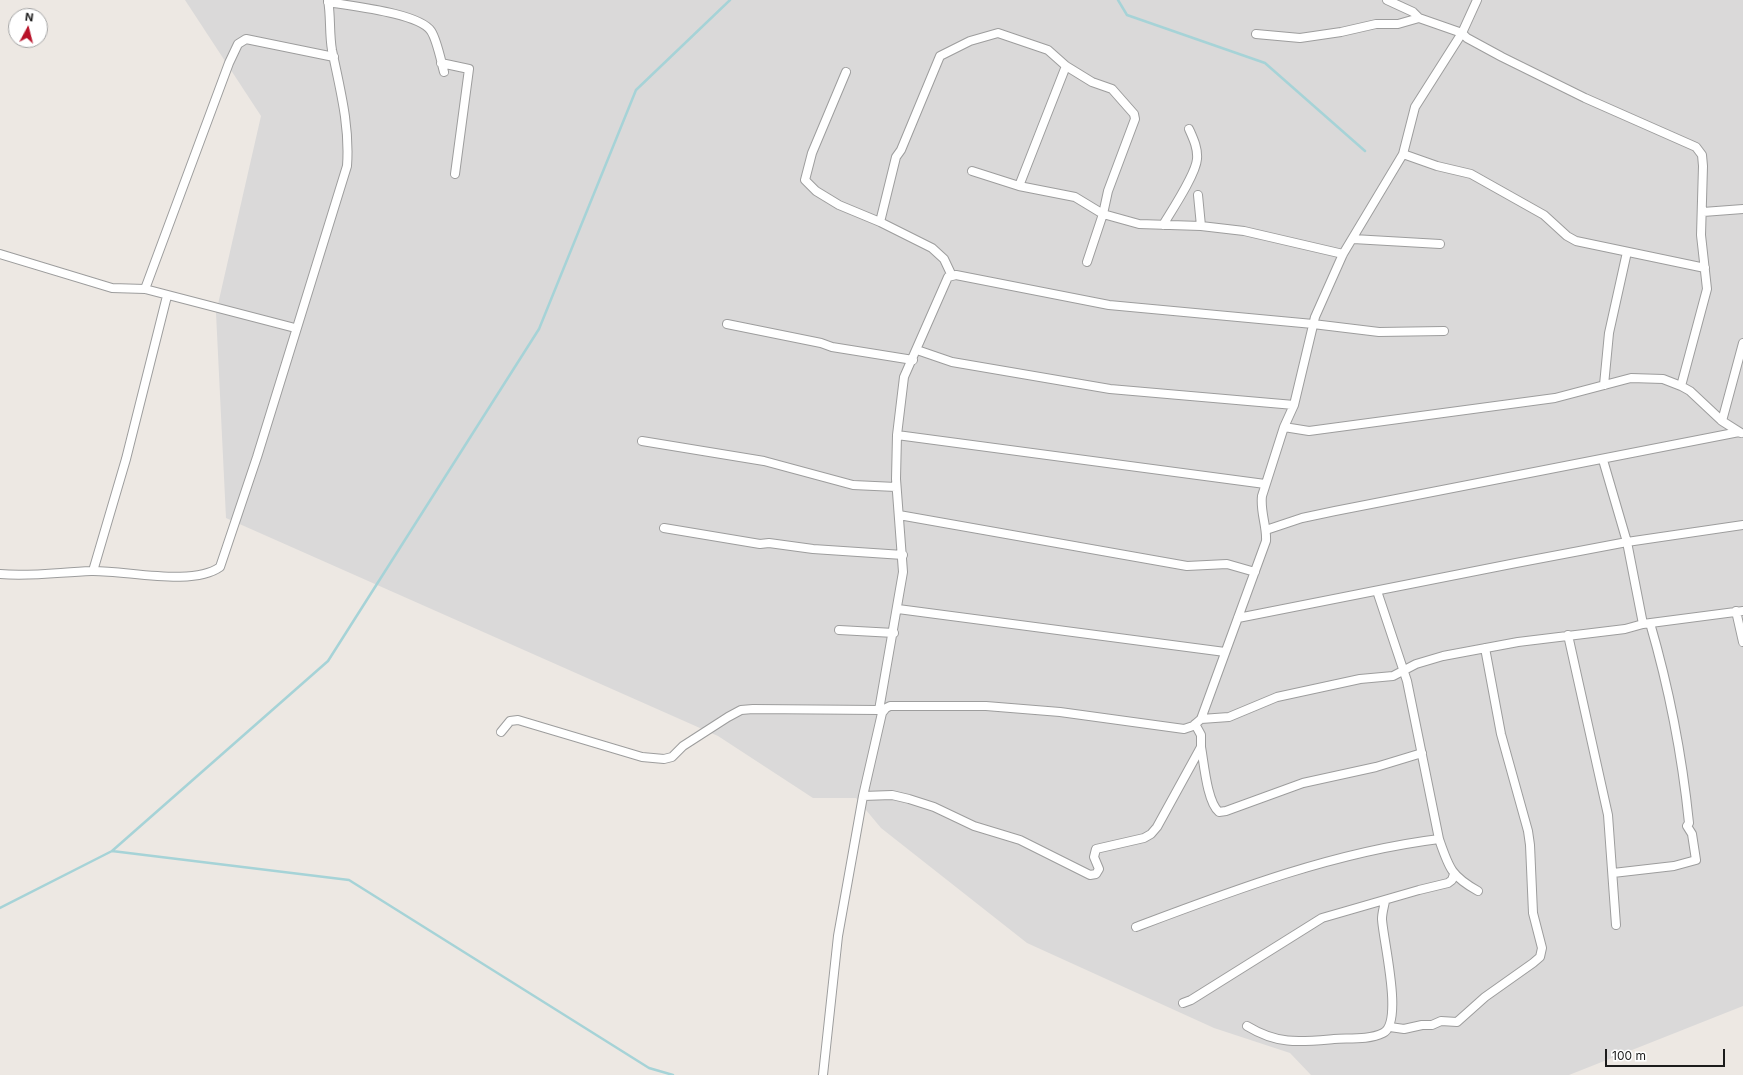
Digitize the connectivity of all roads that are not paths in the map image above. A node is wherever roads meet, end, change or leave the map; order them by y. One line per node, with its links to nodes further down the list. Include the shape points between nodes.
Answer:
1 (1387, 0): 4 (street, via 1413,12)
2 (1477, 0): 5 (street)
3 (328, 1): 7 (street); 8 (street, via 399,14 416,21 431,31)
4 (1419, 18): 5 (street); 6 (street, via 1398,24 1376,24 1300,38)
5 (1462, 33): 13 (street, via 1415,106); 19 (street, via 1502,57 1585,98 1696,147 1702,155)
6 (1256, 34)
7 (334, 57): 32 (street, via 246,39 238,44); 36 (street, via 347,121 347,166)
8 (441, 63): 10 (street); 15 (street, via 469,70)
9 (1066, 66): 16 (street); 20 (street, via 1092,82 1112,89 1134,114 1135,119 1108,191); 21 (street, via 1048,50 998,33 970,41 940,56 896,157)
10 (444, 72)
11 (846, 72): 21 (street, via 812,153 805,180 816,191 839,205)
12 (1189, 129): 22 (street, via 1196,146 1197,160)
13 (1403, 154): 24 (street); 26 (street, via 1470,174 1544,215 1576,241)
14 (972, 171): 16 (street)
15 (455, 174)
16 (1019, 186): 20 (street, via 1075,197)
17 (1198, 195): 23 (street)
18 (1743, 209): 19 (street)
19 (1703, 212): 30 (street, via 1701,235)
20 (1103, 214): 22 (street, via 1139,224); 29 (street)
21 (880, 222): 31 (street, via 932,248 944,259)
22 (1163, 225): 23 (street)
23 (1201, 226): 28 (street, via 1244,231)
24 (1353, 238): 25 (street); 28 (street)
25 (1440, 244)
26 (1627, 252): 30 (street); 41 (street, via 1608,334)
27 (0, 254): 32 (street, via 112,288)
28 (1343, 254): 35 (street)
29 (1086, 262)
30 (1706, 268): 42 (street, via 1707,289)
31 (952, 276): 35 (street, via 1108,304); 39 (street, via 945,280)
32 (145, 290): 33 (street)
33 (167, 296): 36 (street); 58 (street, via 126,459)
34 (727, 324): 40 (street, via 832,347)
35 (1313, 324): 37 (street, via 1380,332); 43 (street)
36 (295, 328): 58 (street, via 257,457 220,567 214,571 186,577)
37 (1444, 331)
38 (1743, 343): 44 (street)
39 (917, 350): 40 (street); 43 (street, via 952,362 1110,389)
40 (913, 360): 47 (street, via 904,377)
41 (1604, 385): 42 (street, via 1631,378 1663,379); 45 (street, via 1555,398 1370,423 1309,430)
42 (1682, 386): 44 (street, via 1690,390)
43 (1294, 405): 45 (street)
44 (1722, 421): 46 (street)
45 (1284, 428): 50 (street)
46 (1741, 434): 49 (street)
47 (897, 435): 50 (street); 51 (street)
48 (642, 441): 51 (street, via 764,461 853,485)
49 (1603, 460): 55 (street, via 1335,511 1302,518); 56 (street)
50 (1265, 484): 55 (street, via 1261,505)
51 (896, 487): 52 (street)
52 (899, 516): 57 (street); 59 (street, via 1188,566 1227,564)
53 (1743, 525): 56 (street)
54 (664, 528): 57 (street, via 760,544)
55 (1266, 530): 59 (street, via 1266,541)
56 (1627, 542): 61 (street); 65 (street)
57 (903, 555): 62 (street)
58 (93, 571): 60 (street, via 16,576)
59 (1255, 572): 64 (street)
60 (0, 574)
61 (1377, 591): 64 (street, via 1299,604); 72 (street)
62 (898, 609): 67 (street); 71 (street)
63 (1740, 611): 65 (street); 69 (street)
64 (1238, 618): 71 (street)
65 (1646, 624): 68 (street, via 1625,629); 80 (street, via 1668,693 1681,758 1689,823 1687,826 1692,834 1696,860 1674,866)
66 (839, 630): 67 (street)
67 (894, 633): 73 (street)
68 (1568, 635): 70 (street); 80 (street, via 1608,815)
69 (1743, 642)
70 (1485, 648): 72 (street, via 1443,656); 88 (street, via 1501,734 1528,831 1533,912 1542,948 1540,957 1485,997 1457,1022 1441,1021 1432,1025 1404,1029)
71 (1225, 652): 74 (street)
72 (1403, 671): 74 (street, via 1393,676 1277,697 1229,717); 77 (street)
73 (881, 711): 74 (street, via 890,706 986,706 1060,712 1184,729); 75 (street, via 741,710 683,746 672,757 664,759 642,757 518,720 510,722); 78 (street)
74 (1198, 722): 76 (street)
75 (501, 732)
76 (1201, 747): 77 (street, via 1211,798 1219,812 1303,783 1376,767); 78 (street, via 1157,827 1144,838 1096,849 1094,857 1099,869 1096,874 1090,875 1020,840 974,826 921,803 892,795)
77 (1422, 753): 79 (street)
78 (864, 796): 89 (street, via 838,936)
79 (1439, 839): 81 (street); 85 (street, via 1399,844 1333,860 1212,899)
80 (1613, 873): 84 (street)
81 (1454, 874): 82 (street); 83 (street, via 1448,883)
82 (1478, 891)
83 (1385, 901): 86 (street, via 1322,918); 88 (street, via 1382,917 1388,951 1392,1019)
84 (1616, 924)
85 (1136, 928)
86 (1183, 1003)
87 (1247, 1026): 88 (street, via 1263,1036 1294,1042 1369,1037 1383,1033)
88 (1390, 1027)
89 (823, 1075)

